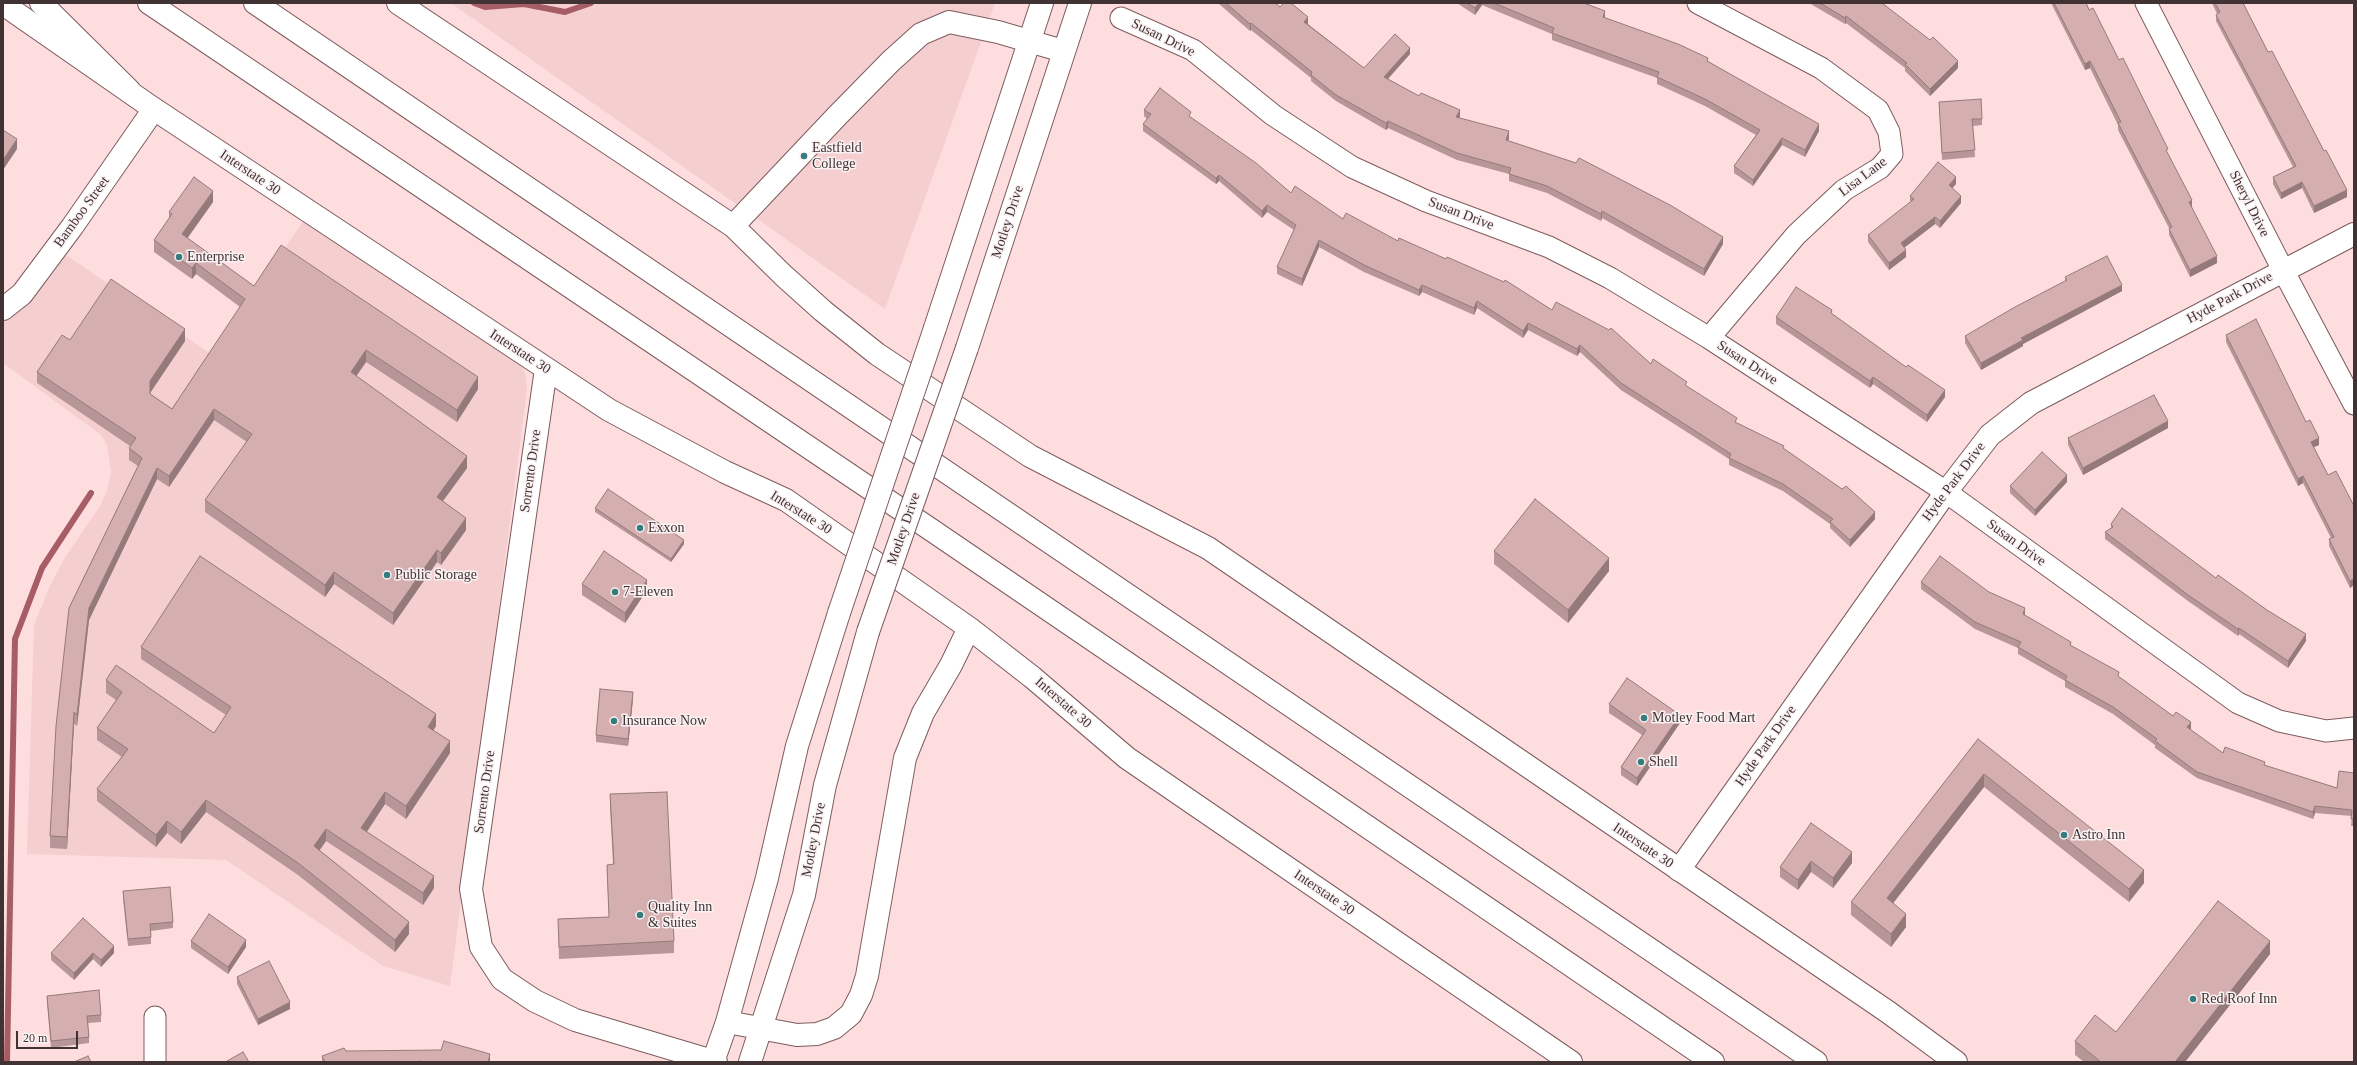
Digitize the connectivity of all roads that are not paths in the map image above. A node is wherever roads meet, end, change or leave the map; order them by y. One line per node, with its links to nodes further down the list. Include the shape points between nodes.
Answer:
1 (40, 3): 13 (main road)
2 (149, 3): 33 (main road, via 917,520)
3 (255, 3): 34 (main road)
4 (398, 3): 15 (main road, Interstate 30)
5 (1042, 3): 11 (main road)
6 (1080, 3): 12 (main road, Motley Drive)
7 (1698, 3): 19 (street, Lisa Lane, via 1821,68 1878,110 1889,132 1892,154 1880,168 1844,190 1796,235)
8 (2146, 3): 17 (street, Sheryl Drive)
9 (3, 4): 13 (main road, Interstate 30)
10 (1121, 18): 19 (street, Susan Drive, via 1193,50 1273,115 1352,167 1426,201 1549,247 1610,278)
11 (1029, 41): 12 (main road); 15 (main road, via 949,22 921,34 837,116); 27 (main road, bridge, via 797,746 767,878)
12 (1063, 51): 28 (main road, Motley Drive, bridge, via 967,348 868,632 825,785 804,895)
13 (128, 90): 14 (main road, Interstate 30)
14 (154, 109): 18 (main road, Bamboo Street, via 26,288); 20 (main road, Interstate 30)
15 (733, 226): 25 (main road, Interstate 30, via 806,296 877,354 1030,456 1208,548)
16 (2354, 234): 17 (main road, Hyde Park Drive)
17 (2283, 270): 21 (street, Sheryl Drive); 22 (main road, Hyde Park Drive, via 2031,403 1990,435)
18 (3, 309)
19 (1709, 338): 22 (street, Susan Drive)
20 (546, 370): 23 (main road, Interstate 30, via 613,412 725,472 786,500); 30 (main road, Sorrento Drive, via 471,889 482,948 502,979 535,1001 575,1020)
21 (2354, 404)
22 (1946, 492): 24 (street, Susan Drive, via 2238,703 2279,721 2326,731); 25 (main road, Hyde Park Drive)
23 (970, 628): 28 (main road, via 952,665 923,713 905,758 867,976 861,995 851,1014 834,1028 816,1034 798,1035); 32 (main road, Interstate 30, via 1032,676 1127,758)
24 (2354, 728)
25 (1679, 870): 35 (main road, Interstate 30, via 1888,1012)
26 (155, 1017): 29 (street)
27 (726, 1022): 28 (main road); 30 (main road)
28 (761, 1030): 31 (main road, Motley Drive)
29 (155, 1062)
30 (714, 1062)
31 (750, 1062)
32 (1571, 1062)
33 (1713, 1062)
34 (1816, 1062)
35 (1956, 1062)

